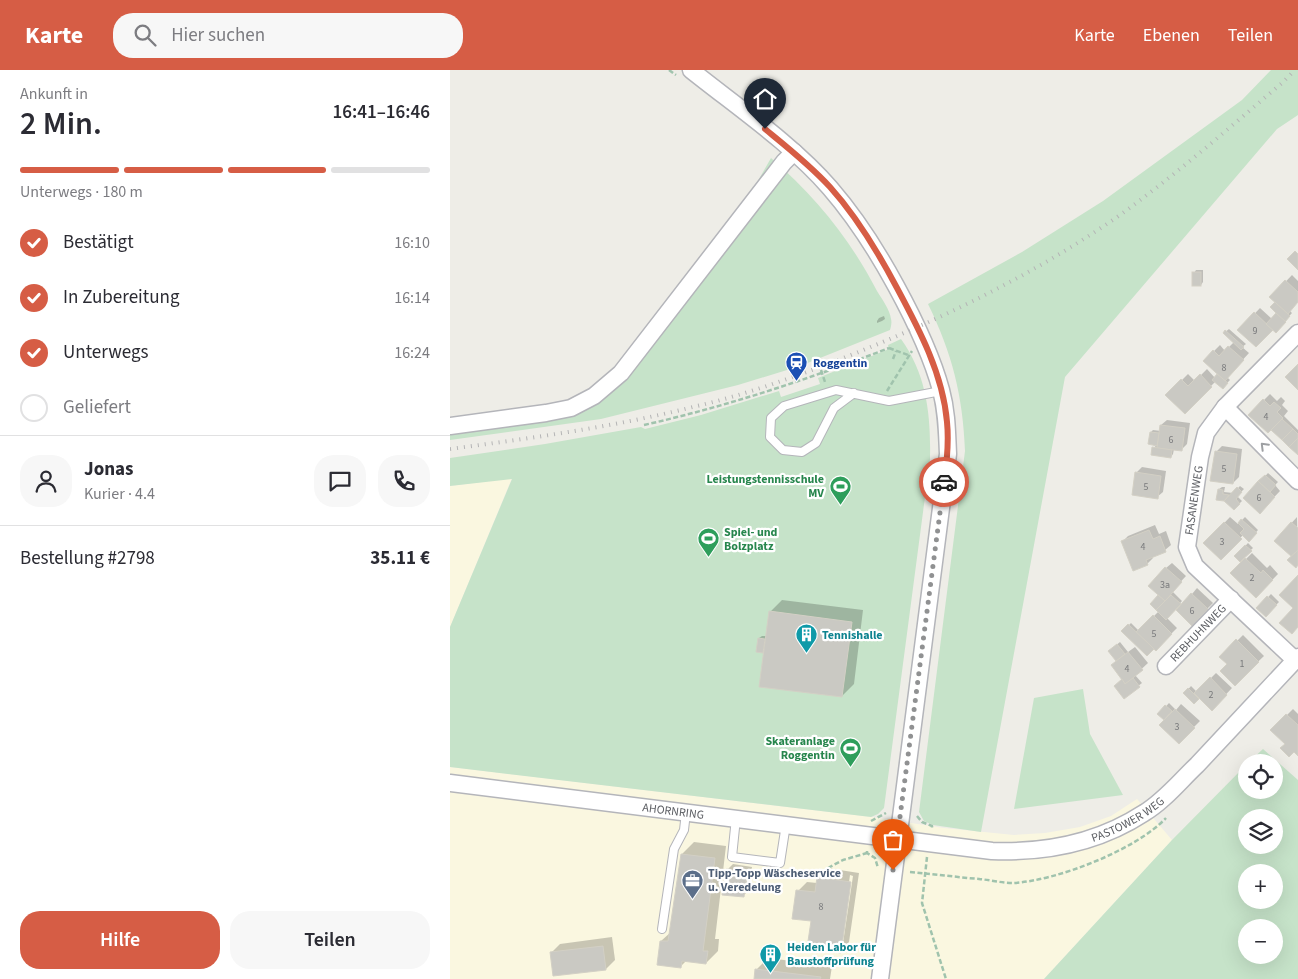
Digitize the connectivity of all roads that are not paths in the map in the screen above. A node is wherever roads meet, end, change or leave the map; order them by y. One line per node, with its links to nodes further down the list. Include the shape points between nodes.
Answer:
1 (684, 73): 2 (street)
2 (794, 152): 4 (street, via 830,187 882,260 918,327); 7 (street, via 621,373 594,396 571,408)
3 (1298, 333): 6 (street, FASANENWEG)
4 (941, 391): 5 (lane, via 889,401); 16 (street, via 947,421 948,454)
5 (854, 393): 5 (lane, via 836,390 784,406 772,418 770,437 783,450 802,452 816,443 834,408)
6 (1224, 407): 8 (street, one-way to 6); 9 (street, FASANENWEG, via 1206,433 1187,547 1195,566)
7 (450, 426)
8 (1298, 481)
9 (1231, 599): 10 (street, FASANENWEG); 11 (street, REBHUHNWEG)
10 (1296, 658): 16 (street, PASTOWER WEG, via 1168,794 1126,824 1080,843 1021,852)
11 (1166, 666)
12 (450, 783): 13 (street, AHORNRING)
13 (686, 812): 14 (street, AHORNRING); 17 (lane, via 684,830 674,849)
14 (736, 818): 15 (street, AHORNRING); 15 (lane, via 732,857 780,864)
15 (786, 824): 16 (street, AHORNRING)
16 (897, 839): 18 (street)
17 (662, 929)
18 (880, 979)

